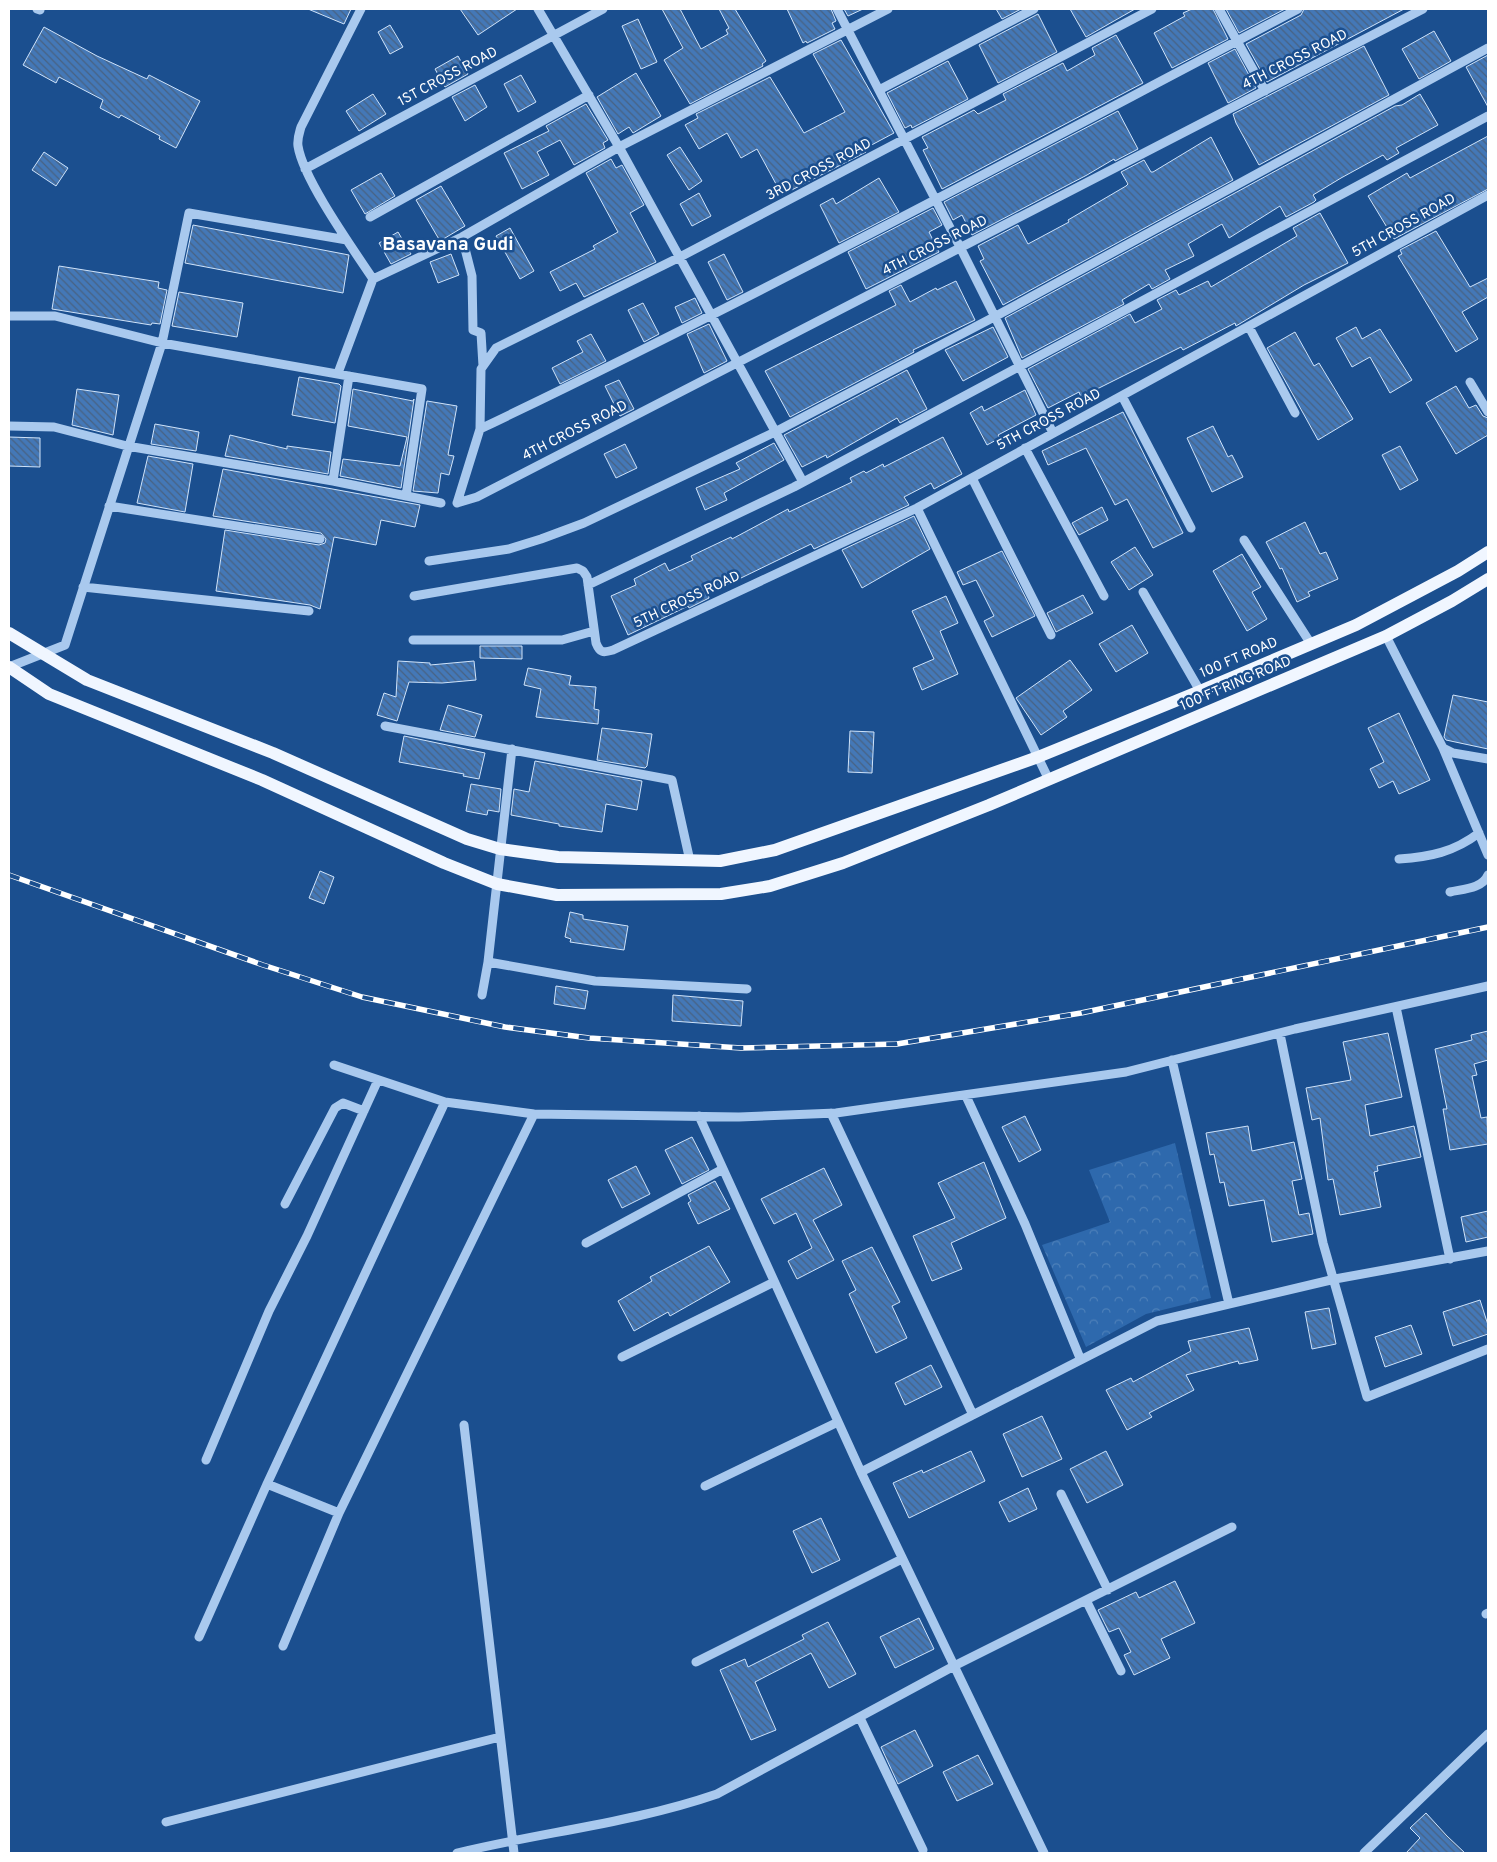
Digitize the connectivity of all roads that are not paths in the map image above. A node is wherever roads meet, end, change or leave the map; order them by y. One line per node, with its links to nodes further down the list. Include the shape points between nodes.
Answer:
1 (361, 9): 21 (street, via 301,127 298,147)
2 (538, 9): 12 (street)
3 (604, 9): 12 (street, 1ST CROSS ROAD)
4 (837, 9): 11 (street)
5 (888, 9): 11 (street)
6 (1034, 9): 15 (street)
7 (1152, 9): 19 (street, 3RD CROSS ROAD)
8 (1219, 9): 13 (street)
9 (1298, 9): 13 (street)
10 (1423, 9): 16 (street, 4TH CROSS ROAD)
11 (848, 31): 15 (street); 20 (street)
12 (556, 35): 17 (street); 21 (street, 1ST CROSS ROAD)
13 (1237, 41): 16 (street); 23 (street)
14 (1488, 48): 32 (street)
15 (879, 90): 19 (street)
16 (1265, 91): 27 (street, 4TH CROSS ROAD)
17 (590, 95): 20 (street); 24 (street)
18 (1488, 116): 37 (street)
19 (905, 140): 23 (street); 28 (street, 3RD CROSS ROAD)
20 (619, 147): 25 (street); 28 (street)
21 (305, 169): 26 (street)
22 (1488, 195): 33 (street, 5TH CROSS ROAD)
23 (936, 200): 27 (street); 30 (street)
24 (370, 217)
25 (462, 237): 29 (street); 36 (street, via 472,276 473,330 481,333)
26 (347, 240): 29 (street); 34 (street, via 189,213)
27 (962, 249): 32 (street); 35 (street, 4TH CROSS ROAD)
28 (680, 257): 30 (street); 36 (street, 3RD CROSS ROAD, via 496,348)
29 (373, 279): 38 (street)
30 (711, 314): 35 (street); 45 (street, via 650,348)
31 (9, 316): 34 (street, via 55,316)
32 (996, 316): 37 (street); 46 (street)
33 (1249, 327): 41 (street, 5TH CROSS ROAD); 42 (street)
34 (162, 343): 38 (street); 48 (street)
35 (737, 363): 45 (street, 4TH CROSS ROAD, via 477,497 458,503); 46 (street)
36 (483, 366): 45 (street)
37 (1021, 367): 47 (street); 52 (street)
38 (338, 373): 39 (street)
39 (349, 376): 51 (street); 53 (street, via 422,389)
40 (1470, 382): 43 (street)
41 (1122, 396): 47 (street, 5TH CROSS ROAD); 57 (street)
42 (1295, 412)
43 (1488, 412)
44 (9, 426): 48 (street, via 54,427)
45 (480, 429)
46 (775, 432): 52 (street); 61 (street, via 541,539 509,549)
47 (1054, 433): 49 (street, 5TH CROSS ROAD)
48 (127, 446): 51 (street); 55 (street)
49 (1025, 448): 50 (street, 5TH CROSS ROAD); 67 (street)
50 (972, 478): 56 (street, 5TH CROSS ROAD); 71 (street)
51 (333, 481): 53 (street)
52 (803, 482): 63 (street)
53 (406, 496): 54 (street)
54 (441, 503)
55 (109, 506): 58 (street); 64 (street)
56 (918, 508): 69 (street, 5TH CROSS ROAD, via 613,650 599,651); 81 (street)
57 (1191, 528)
58 (320, 539)
59 (1244, 540): 74 (street)
60 (1488, 552): 74 (main road, 100 FT ROAD, via 1364,621)
61 (429, 561)
62 (1488, 579): 72 (main road, 100 FT RING ROAD)
63 (588, 585): 66 (street, via 584,571 577,568); 69 (street)
64 (83, 586): 68 (street); 75 (street, via 65,645)
65 (1143, 592): 77 (street)
66 (414, 596)
67 (1104, 596)
68 (309, 611)
69 (594, 631): 73 (street, via 562,640)
70 (9, 633): 75 (main road, 100 FT ROAD)
71 (1051, 635)
72 (1386, 636): 79 (street); 83 (main road, 100 FT RING ROAD)
73 (413, 640)
74 (1311, 644): 77 (main road, 100 FT ROAD)
75 (42, 654): 76 (street); 85 (main road, 100 FT ROAD, via 87,680 273,753 467,839)
76 (9, 667): 90 (main road, 100 FT RING ROAD, via 49,694 262,780)
77 (1200, 691): 81 (main road, 100 FT ROAD)
78 (385, 726): 80 (street)
79 (1443, 748): 82 (street); 84 (street)
80 (512, 750): 85 (street); 88 (street, via 672,780)
81 (1038, 757): 83 (street); 88 (main road, 100 FT ROAD, via 776,850 720,861)
82 (1488, 759)
83 (1049, 780): 90 (main road, 100 FT RING ROAD, via 843,863 770,886 721,894 557,894)
84 (1479, 833): 86 (street); 87 (street, via 1446,852 1424,858)
85 (500, 849): 88 (main road, 100 FT ROAD, via 558,857); 90 (street)
86 (1488, 855)
87 (1399, 859)
88 (690, 861)
89 (1488, 875): 91 (street, via 1474,888)
90 (497, 884): 92 (street)
91 (1450, 892)
92 (488, 962): 94 (street, via 595,981); 95 (street)
93 (1488, 986): 96 (street)
94 (747, 988)
95 (482, 995)
96 (1396, 1007): 97 (street); 111 (street)
97 (1280, 1034): 98 (street); 112 (street, via 1323,1243)
98 (1172, 1060): 101 (street, via 1126,1072); 114 (street)
99 (334, 1065): 100 (street)
100 (378, 1080): 102 (street); 103 (street)
101 (966, 1096): 104 (street); 117 (street, via 1025,1224)
102 (445, 1102): 105 (street); 123 (street)
103 (364, 1111): 108 (street, via 343,1103 335,1108); 121 (street, via 269,1311)
104 (831, 1113): 106 (street); 118 (street)
105 (534, 1114): 106 (street); 126 (street)
106 (699, 1116): 107 (street)
107 (723, 1169): 109 (street); 113 (street)
108 (286, 1204)
109 (586, 1243)
110 (1488, 1251): 111 (street)
111 (1450, 1259): 112 (street)
112 (1335, 1279): 114 (street); 115 (street, via 1367,1397)
113 (774, 1282): 116 (street); 119 (street)
114 (1229, 1304): 117 (street, via 1157,1321)
115 (1488, 1349)
116 (622, 1357)
117 (1080, 1358): 118 (street)
118 (973, 1415): 122 (street)
119 (838, 1422): 122 (street); 124 (street)
120 (464, 1425): 138 (street)
121 (206, 1460)
122 (861, 1472): 128 (street)
123 (267, 1484): 126 (street); 131 (street)
124 (705, 1486)
125 (1061, 1494): 129 (street)
126 (339, 1513): 132 (street)
127 (1232, 1528): 129 (street)
128 (902, 1559): 133 (street); 134 (street)
129 (1108, 1590): 130 (street)
130 (1086, 1600): 134 (street); 135 (street)
131 (199, 1637)
132 (283, 1646)
133 (696, 1662)
134 (954, 1666): 136 (street); 144 (street)
135 (1121, 1671)
136 (860, 1718): 140 (street, via 717,1794 689,1804); 141 (street)
137 (1488, 1734): 145 (street)
138 (500, 1737): 139 (street); 140 (street)
139 (166, 1822)
140 (512, 1839): 142 (street); 143 (street)
141 (923, 1850)
142 (457, 1853)
143 (514, 1853)
144 (1044, 1853)
145 (1364, 1853)

